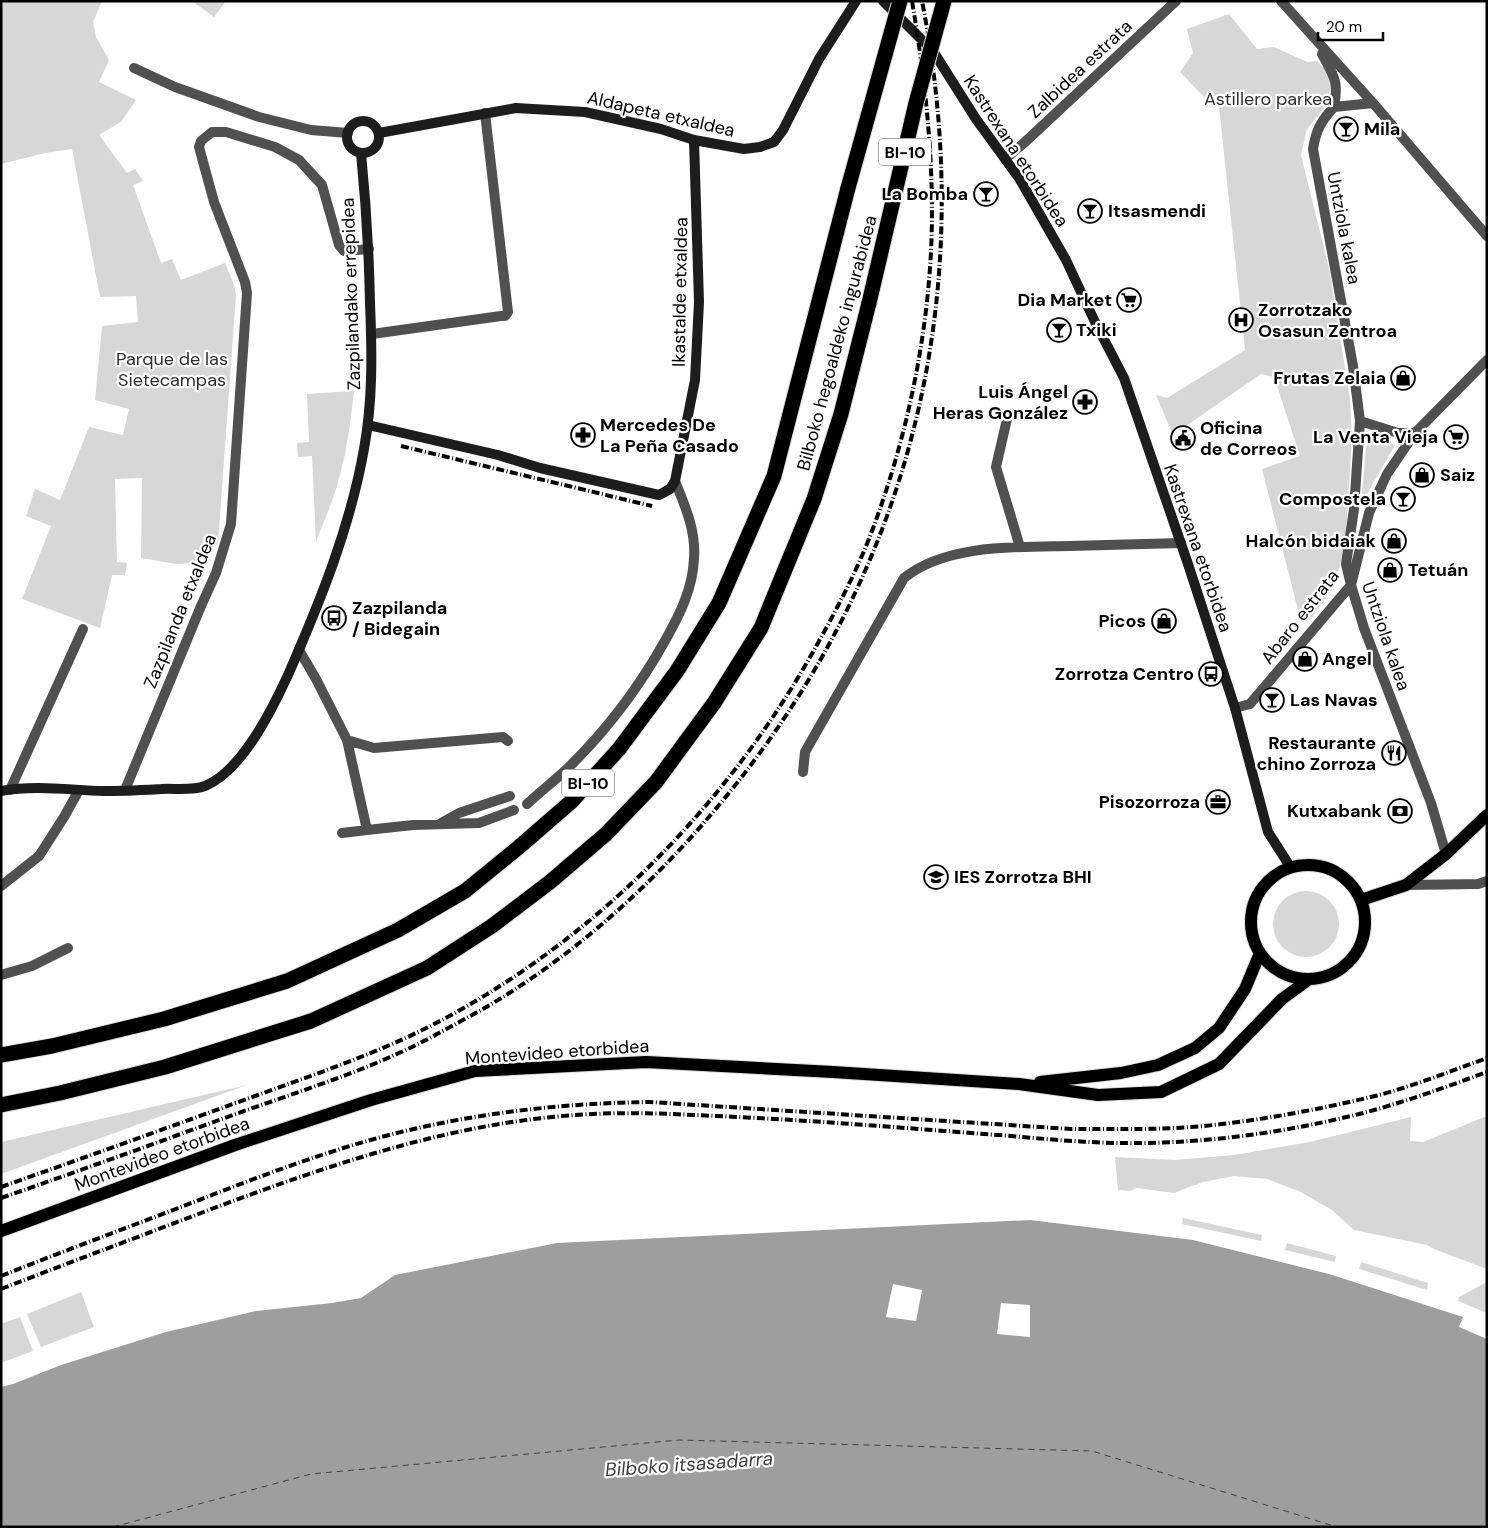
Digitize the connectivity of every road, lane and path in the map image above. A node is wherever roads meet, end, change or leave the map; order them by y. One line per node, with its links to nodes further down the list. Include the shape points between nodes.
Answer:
1 (856, 1): 14 (street, Aldapeta etxaldea, via 819,59 774,142 744,149)
2 (883, 1): 16 (street, Kastrexana etorbidea, via 933,51)
3 (900, 1): 55 (highway, Bilboko hegoaldeko ingurabidea / BI-10, bridge, via 774,476 719,603 672,679 619,749 572,801 520,847 465,891 398,930 287,981 164,1019)
4 (944, 1): 57 (highway, Bilboko hegoaldeko ingurabidea / BI-10, bridge, via 841,414 814,499 761,628 714,703 656,782 606,834 550,882 492,926 427,968 311,1020 165,1067)
5 (1176, 1): 16 (street, Zalbidea estrata)
6 (1281, 1): 7 (street)
7 (1312, 38): 9 (street); 10 (street, via 1336,80)
8 (134, 68): 12 (street, via 175,87 259,117 311,130)
9 (1373, 103): 10 (street); 17 (street)
10 (1334, 107): 22 (street, Untziola kalea, via 1316,132 1313,149)
11 (485, 113): 13 (street, Aldapeta etxaldea); 14 (street, Aldapeta etxaldea, via 516,108 585,112); 19 (street, via 508,312 505,316)
12 (348, 133): 13 (street, via 359,121 375,126); 15 (street, via 352,148)
13 (379, 133): 15 (street, via 379,141 374,148 367,153)
14 (694, 140): 25 (street, Ikastalde etxaldea, via 699,302 695,380)
15 (361, 152): 18 (street, Zazpilandako errepidea)
16 (1005, 159): 26 (street, Kastrexana etorbidea, via 1066,260 1124,378)
17 (1487, 236)
18 (369, 249): 19 (street, Zazpilandako errepidea); 37 (street, Zazpilanda etxaldea, via 344,251 339,245 322,185 298,160 275,147 226,132 212,132 201,141 214,202 247,294 231,524 216,573)
19 (372, 334): 23 (street, Zazpilandako errepidea)
20 (1487, 360): 24 (street, Abaro estrata)
21 (1008, 419): 27 (street, via 996,467)
22 (1360, 421): 24 (street, via 1398,433); 28 (street, Untziola kalea, via 1354,510 1346,564)
23 (368, 425): 25 (street, via 659,495 670,489); 30 (street, Zazpilandako errepidea, via 352,502 335,559)
24 (1415, 433): 28 (street, Abaro estrata, via 1387,474 1369,513)
25 (675, 481): 39 (street, via 692,526 694,558 683,609 648,670 622,705 572,764)
26 (1181, 543): 27 (street); 31 (street, Kastrexana etorbidea)
27 (1020, 547): 34 (street, via 994,548 948,557 914,570 904,578 805,752)
28 (1351, 585): 31 (street, Abaro estrata, via 1250,704); 45 (street, Untziola kalea, via 1367,636 1431,803)
29 (82, 629): 35 (street)
30 (299, 650): 32 (street); 37 (street, Zazpilandako errepidea, via 257,734 221,778 202,787)
31 (1235, 708): 46 (street, Kastrexana etorbidea, via 1268,832)
32 (347, 740): 33 (street, via 374,748 503,736); 43 (street)
33 (508, 741)
34 (803, 772)
35 (6, 790): 36 (street, Zazpilandako errepidea)
36 (79, 790): 37 (street, Zazpilandako errepidea); 49 (street, via 39,856)
37 (125, 790)
38 (510, 796): 42 (street, via 459,813)
39 (527, 804)
40 (514, 810): 42 (street, via 479,823)
41 (1487, 815): 45 (main road)
42 (438, 824): 43 (street)
43 (368, 830): 44 (street)
44 (342, 833)
45 (1446, 854): 48 (main road)
46 (1292, 868): 50 (main road, via 1308,865 1325,867 1340,874); 52 (main road, via 1269,882 1254,904 1251,921 1253,939)
47 (1487, 881): 48 (street, via 1478,884)
48 (1406, 885): 50 (main road)
49 (1, 886)
50 (1361, 900): 54 (main road, via 1365,928 1356,954 1343,968 1327,977)
51 (68, 948): 53 (street, via 32,966)
52 (1260, 953): 54 (main road, via 1273,967 1290,977); 56 (main road, Montevideo etorbidea, via 1245,989 1219,1028 1195,1048 1158,1065 1121,1073)
53 (1, 975)
54 (1308, 980): 56 (main road, Montevideo etorbidea, via 1282,999 1219,1064 1161,1092 1098,1095)
55 (1, 1055)
56 (1019, 1084): 58 (main road, Montevideo etorbidea, via 646,1062 475,1071 371,1100 244,1142)
57 (1, 1105)
58 (1, 1231)

